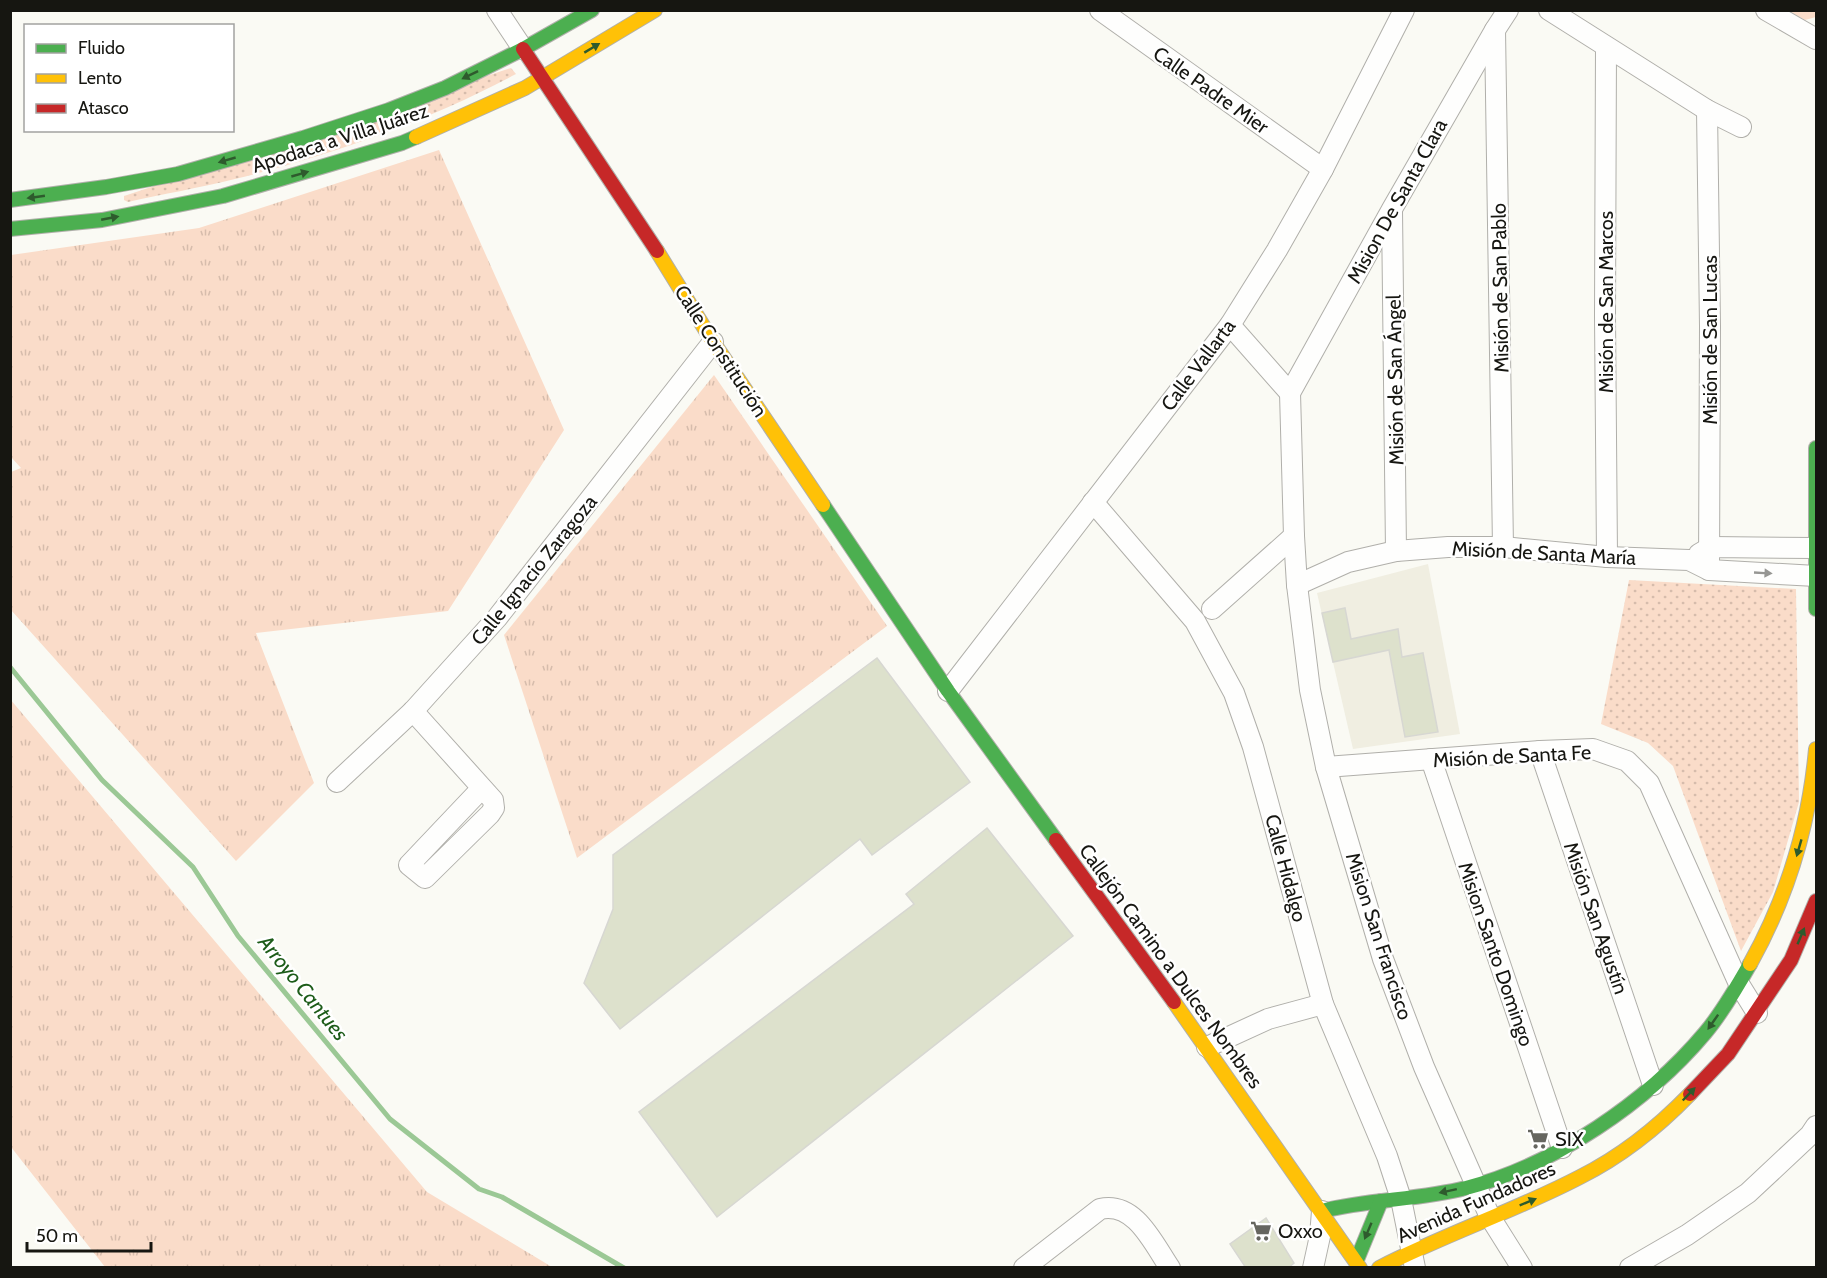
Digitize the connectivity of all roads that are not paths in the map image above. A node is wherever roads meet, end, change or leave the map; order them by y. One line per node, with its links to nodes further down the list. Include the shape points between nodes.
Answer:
1 (497, 10): 12 (street, Calle Constitución)
2 (592, 10): 12 (main road, Apodaca a Villa Juárez)
3 (656, 10): 13 (main road, Apodaca a Villa Juárez, one-way to 3)
4 (1404, 10): 16 (street, Calle Vallarta)
5 (1508, 10): 9 (street, Mision De Santa Clara)
6 (1549, 10): 11 (street)
7 (1766, 10): 10 (street)
8 (1110, 14): 16 (street, Calle Padre Mier)
9 (1495, 30): 18 (street, Mision De Santa Clara); 26 (street, Misión de San Pablo)
10 (1816, 39)
11 (1606, 47): 14 (street); 30 (street, Misión de San Marcos)
12 (522, 49): 13 (main road, Calle Constitución); 17 (main road, Apodaca a Villa Juárez, one-way to 17, via 446,88 303,138 178,174)
13 (542, 78): 19 (main road, Apodaca a Villa Juárez, one-way to 13, via 102,220 223,196 305,173 402,143); 21 (main road, Calle Constitución)
14 (1707, 110): 15 (street); 27 (street, Misión de San Lucas)
15 (1741, 127)
16 (1323, 169): 20 (street, Calle Vallarta)
17 (10, 200)
18 (1392, 209): 22 (street, Mision De Santa Clara); 29 (street, Misión de San Ángel)
19 (10, 229)
20 (1230, 324): 22 (street); 24 (street, Calle Vallarta)
21 (713, 342): 37 (main road, Calle Constitución); 38 (street, Calle Ignacio Zaragoza, via 497,618)
22 (1290, 393): 25 (street, Mision San Francisco)
23 (1816, 448): 28 (main road)
24 (1093, 502): 37 (street, Calle Vallarta); 47 (street, Calle Hidalgo, via 1196,621 1234,693 1253,747)
25 (1294, 537): 34 (street, Mision San Francisco); 35 (street)
26 (1503, 547): 29 (street, Misión de Santa María); 30 (street, Misión de Santa María)
27 (1711, 547): 28 (street); 31 (street); 32 (street, Misión de San Lucas)
28 (1816, 548): 33 (main road)
29 (1396, 551): 34 (street, Misión de Santa María, via 1348,562)
30 (1607, 557): 31 (street, Misión de Santa María)
31 (1689, 560): 32 (street)
32 (1709, 570): 33 (street, one-way to 33)
33 (1816, 576): 36 (main road)
34 (1297, 585): 42 (street, Mision San Francisco, via 1310,690)
35 (1212, 609)
36 (1816, 609)
37 (948, 691): 49 (main road, Callejón Camino a Dulces Nombres)
38 (413, 711): 43 (street, Calle Ignacio Zaragoza); 44 (street)
39 (1816, 749): 46 (main road, Avenida Fundadores, one-way to 46, via 1808,818 1789,882 1764,941)
40 (1540, 751): 41 (street, Misión de Santa Fe); 46 (street, Misión de Santa Fe, via 1593,749 1627,761 1648,783); 50 (street, Misión San Agustín)
41 (1431, 759): 42 (street, Misión de Santa Fe); 52 (street, Mision Santo Domingo)
42 (1326, 767): 53 (street, Mision San Francisco, via 1383,959)
43 (337, 782)
44 (482, 788): 44 (street, via 494,808 424,878 409,866)
45 (1816, 901): 48 (main road, Avenida Fundadores, one-way to 45, via 1791,960)
46 (1739, 984): 48 (street, Misión de Santa Fe); 50 (main road, Avenida Fundadores, one-way to 50, via 1706,1032)
47 (1323, 1004): 49 (street, via 1268,1019); 54 (street, Calle Hidalgo)
48 (1757, 1013): 57 (main road, Avenida Fundadores, one-way to 48, via 1583,1176 1638,1140 1679,1105 1728,1054)
49 (1207, 1047): 56 (main road, Callejón Camino a Dulces Nombres)
50 (1653, 1085): 52 (main road, Avenida Fundadores, via 1614,1116)
51 (1814, 1135): 65 (street, via 1748,1194)
52 (1563, 1148): 53 (main road, Avenida Fundadores, via 1533,1165)
53 (1475, 1185): 54 (main road, Avenida Fundadores, one-way to 54); 57 (street, Mision San Francisco)
54 (1401, 1199): 55 (main road, Avenida Fundadores); 58 (street, Calle Hidalgo)
55 (1381, 1202): 56 (main road, Avenida Fundadores); 60 (main road, Avenida Fundadores, one-way to 60)
56 (1322, 1211): 60 (main road, Callejón Camino a Dulces Nombres); 62 (street)
57 (1490, 1217): 58 (main road, Avenida Fundadores); 64 (street, Mision San Francisco)
58 (1413, 1259): 63 (main road, Avenida Fundadores)
59 (1032, 1265): 61 (street, via 1100,1209 1109,1207 1135,1218)
60 (1358, 1265)
61 (1170, 1268)
62 (1313, 1268)
63 (1378, 1268)
64 (1522, 1268)
65 (1630, 1268)

